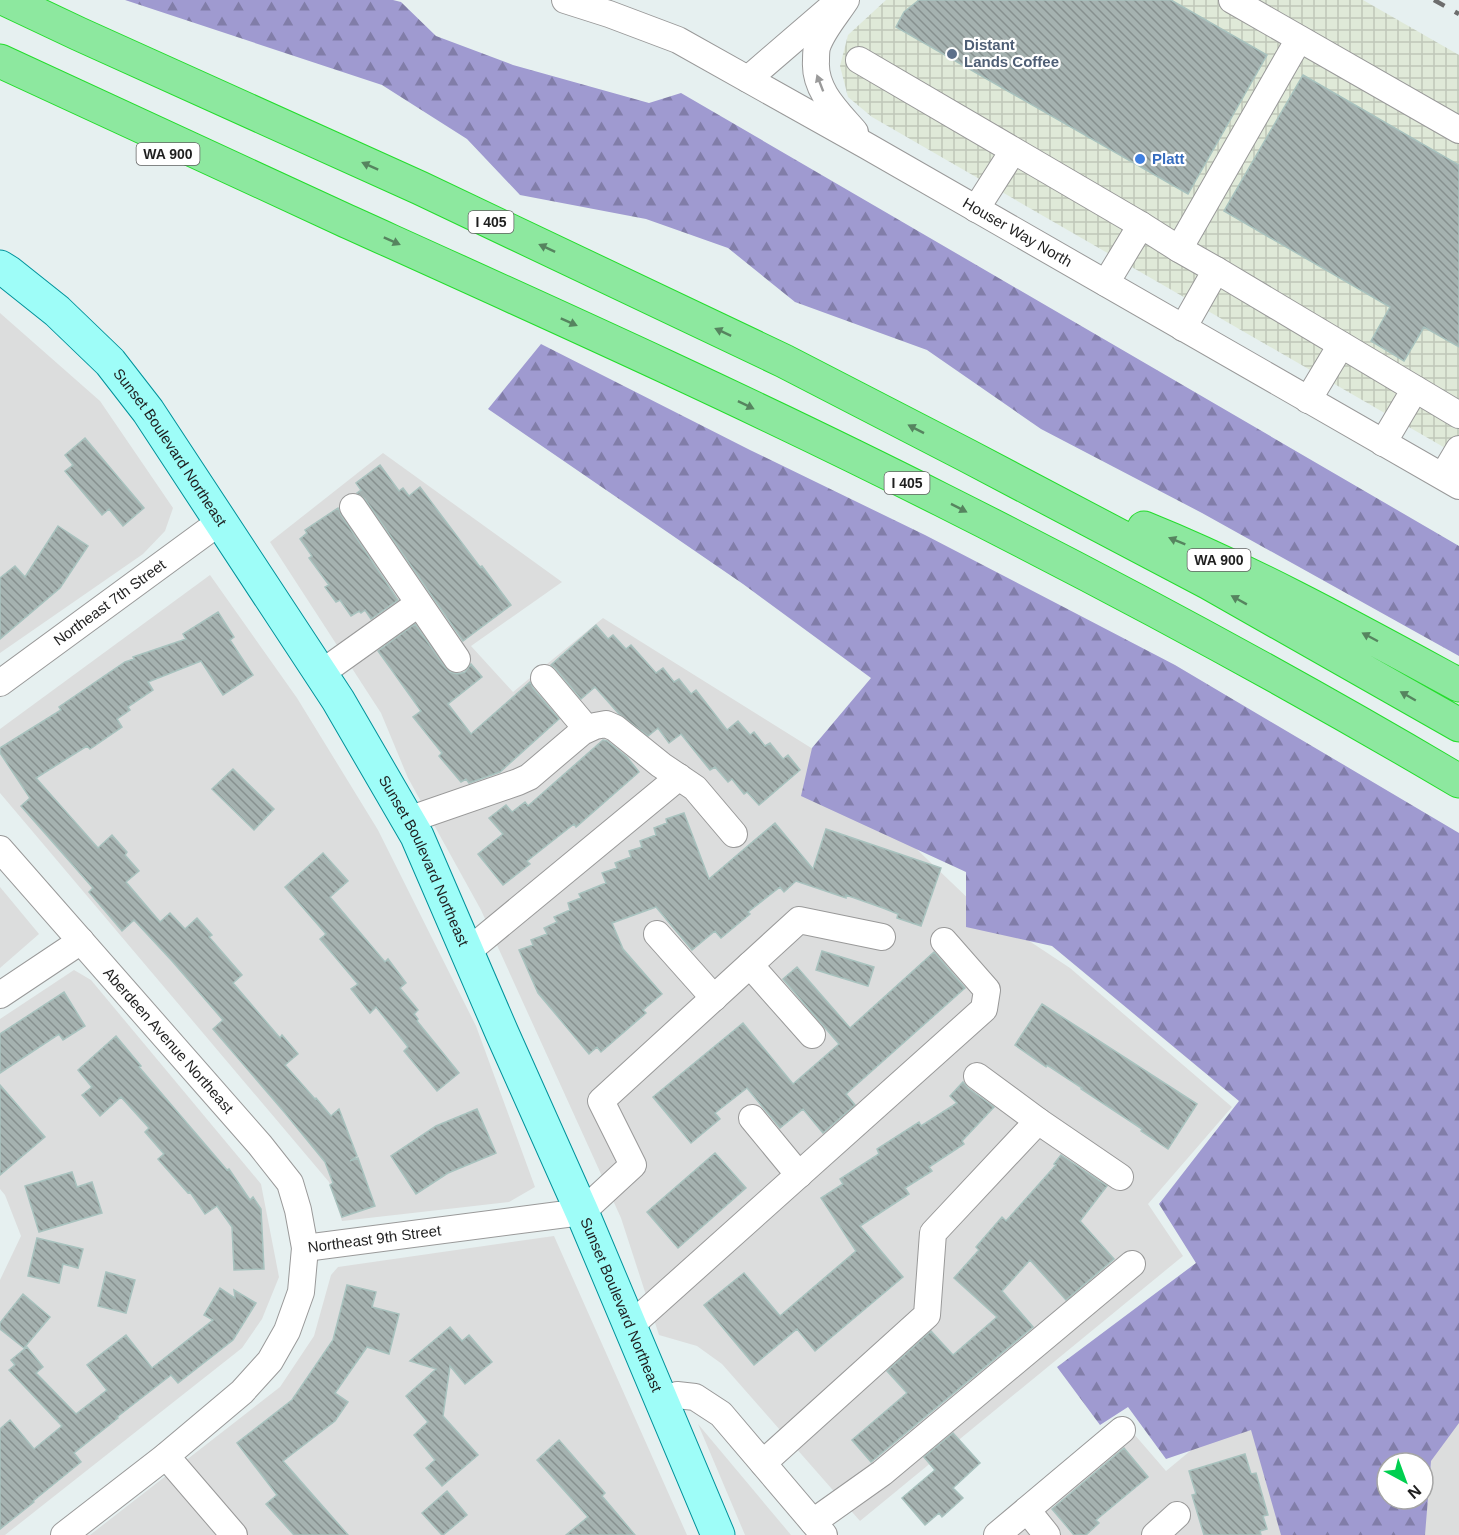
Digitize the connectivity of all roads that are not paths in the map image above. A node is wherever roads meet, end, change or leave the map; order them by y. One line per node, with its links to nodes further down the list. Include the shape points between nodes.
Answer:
1 (7, 0): 28 (highway, I 405, one-way to 1, via 784,361 420,188)
2 (565, 0): 9 (street, Houser Way North, via 678,40)
3 (839, 0): 9 (street)
4 (846, 0): 12 (street, one-way to 4, via 829,102 815,71 817,48)
5 (1232, 0): 6 (street)
6 (1299, 39): 11 (street); 17 (street)
7 (859, 60): 13 (street)
8 (0, 61): 15 (highway, I 405)
9 (748, 79): 12 (street, Houser Way North)
10 (0, 85): 15 (highway, WA 900, via 131,140)
11 (1459, 130)
12 (867, 146): 14 (street, Houser Way North)
13 (1013, 151): 14 (street); 16 (street)
14 (976, 209): 20 (street, Houser Way North)
15 (338, 217): 41 (highway, I 405, one-way to 41, via 642,355 940,499 1233,653)
16 (1141, 225): 17 (street); 20 (street)
17 (1179, 249): 19 (street)
18 (0, 267): 31 (main road, Sunset Boulevard Northeast, via 57,311 110,362 148,411)
19 (1216, 270): 21 (street); 22 (street)
20 (1106, 283): 21 (street, Houser Way North)
21 (1183, 328): 24 (street, Houser Way North)
22 (1341, 345): 23 (street); 24 (street)
23 (1415, 389): 25 (street); 26 (street)
24 (1308, 400): 26 (street, Houser Way North)
25 (1459, 415)
26 (1383, 443): 29 (street, Houser Way North)
27 (1459, 449): 29 (street)
28 (968, 456): 37 (highway, WA 900, one-way to 28, via 1198,550); 38 (highway, I 405, one-way to 28, via 1209,583)
29 (1451, 481)
30 (353, 507): 32 (street)
31 (221, 521): 34 (main road, Sunset Boulevard Northeast); 36 (street, Northeast 7th Street)
32 (418, 604): 33 (street); 34 (street)
33 (457, 660)
34 (320, 674): 42 (main road, Sunset Boulevard Northeast)
35 (544, 678): 39 (street)
36 (0, 683)
37 (1459, 685)
38 (1459, 726)
39 (587, 729): 40 (street, via 606,724 615,728); 42 (street, via 529,777)
40 (679, 777): 43 (street, via 695,788); 49 (street)
41 (1459, 781)
42 (408, 820): 49 (main road, Sunset Boulevard Northeast)
43 (734, 834)
44 (0, 849): 47 (street, Aberdeen Avenue Northeast)
45 (657, 934): 52 (street)
46 (882, 937): 50 (street, via 799,920)
47 (81, 941): 51 (street); 60 (street, Aberdeen Avenue Northeast, via 290,1183)
48 (944, 941): 57 (street, via 987,990 984,1009)
49 (467, 952): 59 (main road, Sunset Boulevard Northeast)
50 (750, 965): 52 (street); 53 (street)
51 (0, 995)
52 (714, 998): 59 (street, via 601,1101 633,1165)
53 (812, 1035)
54 (977, 1076): 56 (street)
55 (752, 1118): 57 (street)
56 (1038, 1121): 58 (street); 66 (street, via 933,1233 927,1315)
57 (799, 1175): 62 (street)
58 (1120, 1177)
59 (582, 1212): 60 (street, Northeast 9th Street); 62 (main road, Sunset Boulevard Northeast)
60 (305, 1248): 65 (street, Northeast 9th Street, via 301,1292 287,1331 270,1361 242,1392)
61 (1132, 1264): 69 (street)
62 (630, 1326): 63 (main road, Sunset Boulevard Northeast)
63 (662, 1401): 66 (street, via 677,1395 695,1397 721,1414); 72 (main road, Sunset Boulevard Northeast)
64 (1122, 1430): 67 (street)
65 (165, 1456): 70 (street, Northeast 9th Street); 71 (street)
66 (763, 1462): 69 (street)
67 (1027, 1510): 73 (street); 74 (street)
68 (1177, 1515): 75 (street)
69 (819, 1528)
70 (64, 1535)
71 (234, 1535)
72 (718, 1535)
73 (997, 1535)
74 (1047, 1535)
75 (1155, 1535)

